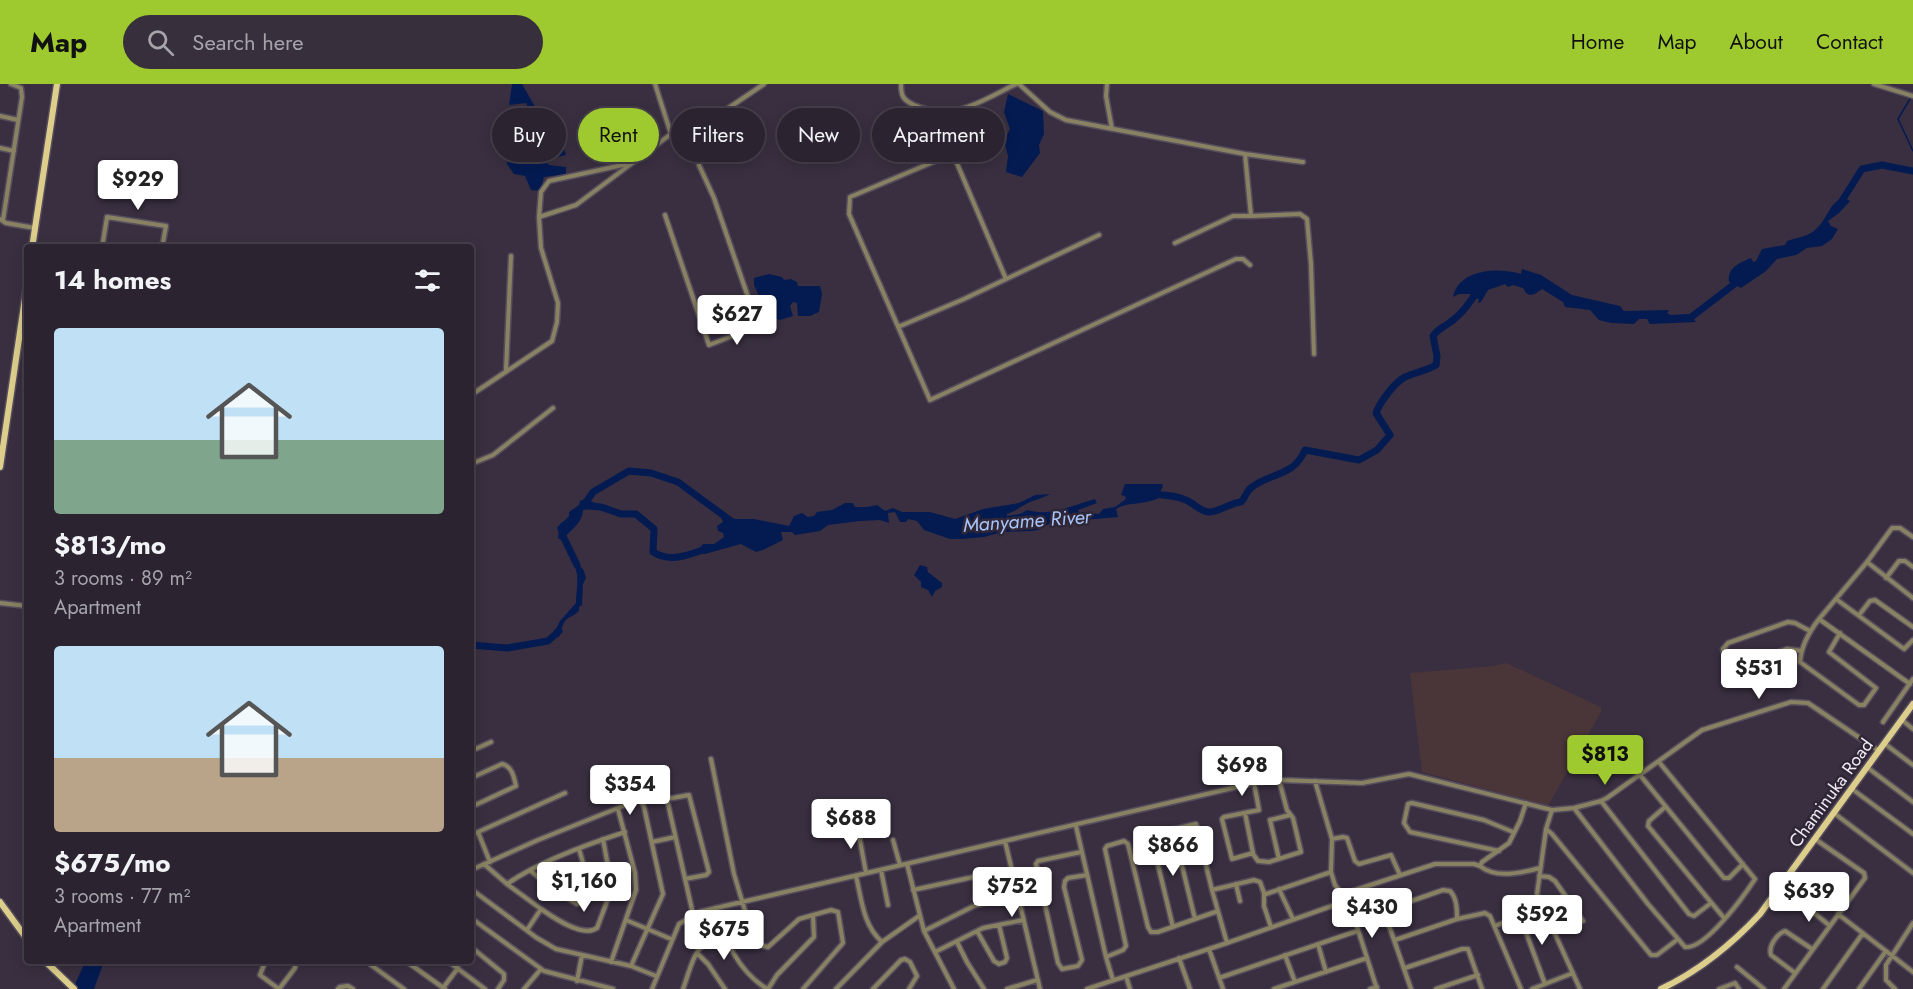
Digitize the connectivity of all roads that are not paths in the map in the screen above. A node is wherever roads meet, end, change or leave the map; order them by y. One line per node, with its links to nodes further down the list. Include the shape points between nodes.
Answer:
1 (11, 84): 12 (street, via 22,89)
2 (57, 84): 27 (main road)
3 (655, 84): 14 (street)
4 (764, 84): 10 (street)
5 (901, 84): 6 (street, via 905,101 941,112 961,110)
6 (1018, 84): 13 (street, via 1050,112 1066,120)
7 (1107, 84): 13 (street)
8 (1874, 84): 9 (street)
9 (1913, 96)
10 (728, 108)
11 (0, 116): 12 (street)
12 (18, 120): 16 (street)
13 (1112, 129): 17 (street)
14 (671, 134): 19 (street)
15 (0, 148): 16 (street)
16 (14, 151): 22 (street)
17 (1245, 154): 18 (street); 24 (street)
18 (1303, 162)
19 (630, 164): 25 (street, via 576,205); 25 (street, via 549,181 541,192)
20 (699, 165): 23 (street, via 758,326 709,345)
21 (0, 185): 22 (street)
22 (8, 186): 26 (street)
23 (664, 215)
24 (1251, 216): 29 (street, via 1233,216); 38 (street, via 1300,214 1307,219)
25 (538, 217): 39 (street, via 541,248 558,303 557,322 552,341)
26 (2, 220): 27 (street)
27 (35, 228): 30 (main road)
28 (1100, 235): 35 (street)
29 (1175, 243)
30 (33, 244)
31 (103, 244): 32 (street, via 106,217 166,226)
32 (163, 244)
33 (511, 256): 39 (street)
34 (1250, 264): 37 (street, via 1236,259 930,400)
35 (1006, 279): 37 (street); 37 (street, via 952,157 850,197 849,214)
36 (24, 305): 43 (main road)
37 (898, 327)
38 (1314, 354)
39 (506, 370): 40 (street)
40 (474, 393)
41 (553, 408): 42 (street, via 493,455)
42 (474, 463)
43 (0, 467)
44 (1913, 537): 45 (street, via 1900,528 1892,528)
45 (1867, 562): 47 (street); 49 (street)
46 (1913, 567): 47 (street, via 1899,561)
47 (1886, 578): 48 (street)
48 (1913, 598)
49 (1836, 599): 52 (street); 53 (street)
50 (0, 603): 51 (street)
51 (24, 606)
52 (1859, 615): 54 (street, via 1875,600); 57 (street, via 1905,649)
53 (1819, 619): 55 (street); 56 (street)
54 (1913, 627)
55 (1810, 631): 58 (street); 58 (street, via 1788,622 1726,644 1723,649 1730,669 1782,650)
56 (1840, 633): 58 (street, via 1829,652 1876,688 1866,705 1859,705 1801,664); 59 (street)
57 (1913, 640)
58 (1802, 651)
59 (1911, 681): 62 (street)
60 (1913, 704): 61 (main road, Chaminuka Road)
61 (1902, 720): 63 (street); 65 (main road, Chaminuka Road)
62 (1883, 722)
63 (1913, 729)
64 (491, 742): 66 (street)
65 (1885, 744): 67 (main road, Chaminuka Road); 70 (street)
66 (474, 750)
67 (1880, 752): 69 (street, via 1808,703 1799,701 1712,726); 71 (main road, Chaminuka Road)
68 (711, 759): 146 (street)
69 (1659, 762): 72 (street); 116 (street)
70 (1913, 765)
71 (1868, 768): 77 (main road, Chaminuka Road); 82 (street)
72 (1640, 775): 81 (street); 85 (street)
73 (474, 777): 84 (street, via 502,764 511,770 516,786)
74 (1280, 780): 75 (street); 76 (street); 91 (street)
75 (1315, 781): 83 (street, via 1368,782 1409,774); 103 (street)
76 (1254, 783): 89 (street, via 1260,808); 93 (street)
77 (1852, 789): 90 (main road, Chaminuka Road); 100 (street)
78 (565, 793): 96 (street)
79 (639, 799): 80 (street, via 661,790); 87 (street); 107 (street)
80 (667, 799): 101 (street); 130 (street, via 689,795 709,872)
81 (1601, 801): 86 (street); 147 (street, via 1689,914 1694,916)
82 (1913, 802)
83 (1526, 803): 88 (street); 98 (street)
84 (474, 806)
85 (1665, 807): 116 (street, via 1724,878); 147 (street, via 1648,825)
86 (1574, 808): 88 (street); 184 (street)
87 (618, 809): 97 (street); 113 (street)
88 (1552, 810): 95 (street)
89 (1245, 813): 111 (street); 111 (street, via 1222,820 1230,858)
90 (1834, 813): 104 (main road, Chaminuka Road); 125 (street)
91 (1290, 814): 112 (street, via 1270,820); 112 (street, via 1301,852)
92 (857, 824): 124 (street)
93 (1076, 826): 106 (street); 110 (street)
94 (1173, 829): 136 (street, via 1198,825); 161 (street); 173 (street, via 1151,836)
95 (1546, 829): 119 (street); 184 (street, via 1651,955 1657,955)
96 (478, 832): 99 (street); 113 (street)
97 (625, 832): 102 (street); 163 (street, via 636,886)
98 (1513, 832): 109 (street, via 1509,843); 109 (street, via 1484,820 1408,804 1404,823 1410,832)
99 (474, 834)
100 (1913, 834)
101 (675, 837): 107 (street); 130 (street)
102 (603, 839): 108 (street); 152 (street, via 612,888 597,928 590,931 563,924)
103 (1332, 839): 123 (street); 127 (street, via 1347,838 1357,863 1390,855)
104 (1815, 839): 144 (street, via 1864,873 1864,880); 262 (main road, Chaminuka Road, via 1768,904 1740,934 1697,968)
105 (893, 840): 117 (street)
106 (1005, 841): 115 (street); 138 (street)
107 (652, 842): 175 (street, via 663,894)
108 (579, 849): 121 (street); 121 (street, via 588,888 580,903 564,897)
109 (1499, 851): 118 (street)
110 (1081, 852): 126 (street); 133 (street, via 1037,862)
111 (1253, 854): 112 (street, via 1262,862)
112 (1279, 859)
113 (490, 862): 114 (street)
114 (484, 864): 120 (street); 132 (street)
115 (907, 864): 117 (street); 135 (street)
116 (1743, 864): 160 (street, via 1754,881)
117 (900, 865): 122 (street)
118 (1480, 866): 119 (street, via 1487,872 1511,873); 127 (street, via 1439,863)
119 (1540, 868): 129 (street)
120 (474, 869)
121 (530, 870): 132 (street)
122 (881, 870): 124 (street); 149 (street)
123 (1330, 872): 137 (street); 141 (street)
124 (866, 873): 128 (street)
125 (1913, 873)
126 (1087, 875): 133 (street, via 1068,878 1064,884 1082,960 1078,966 1065,969 1058,963); 199 (street)
127 (1400, 875): 141 (street)
128 (856, 876): 146 (street); 186 (street, via 870,929)
129 (1539, 876): 150 (street, via 1537,891); 168 (street, via 1555,881)
130 (685, 879): 155 (street)
131 (1821, 881): 144 (street)
132 (507, 884): 152 (street)
133 (1040, 884): 138 (street)
134 (1236, 884): 136 (street); 140 (street, via 1258,880); 142 (street)
135 (913, 890): 158 (street); 177 (street, via 982,875 987,878 991,892 989,902)
136 (1212, 890): 153 (street)
137 (1280, 890): 140 (street); 162 (street)
138 (1016, 891): 164 (street)
139 (474, 893): 176 (street)
140 (1264, 893): 174 (street)
141 (1343, 894): 143 (street)
142 (1240, 901)
143 (1346, 901): 162 (street); 167 (street)
144 (1848, 901): 156 (street)
145 (0, 902): 181 (main road)
146 (743, 902): 151 (street); 157 (street, via 751,931 762,948 768,947 794,922)
147 (1711, 903): 160 (street)
148 (1802, 903): 172 (street)
149 (888, 905)
150 (1543, 907): 159 (street); 217 (street)
151 (715, 908): 155 (street); 182 (street)
152 (542, 909): 176 (street)
153 (1218, 911): 161 (street); 188 (street)
154 (1384, 911): 165 (street, via 1447,890 1453,893); 167 (street); 185 (street)
155 (693, 914): 183 (street, via 678,924)
156 (1838, 914): 172 (street); 180 (street)
157 (813, 915): 242 (street, via 814,937); 243 (street, via 836,910 844,940)
158 (919, 916): 177 (street); 186 (street)
159 (1520, 916): 171 (street); 226 (street)
160 (1724, 918): 184 (street, via 1710,935 1691,947 1685,947)
161 (1195, 919): 173 (street)
162 (1293, 919): 174 (street)
163 (626, 920): 175 (street); 202 (street)
164 (1023, 920): 170 (street); 222 (street)
165 (1456, 920): 171 (street, via 1487,914); 185 (street)
166 (474, 921): 213 (street)
167 (1354, 921): 179 (street)
168 (1583, 921)
169 (1913, 923): 198 (street)
170 (999, 925): 178 (street); 178 (street, via 1005,962 994,961)
171 (1496, 926): 259 (street)
172 (1830, 926): 191 (street)
173 (1173, 927): 199 (street, via 1154,933 1149,930 1128,844 1124,841 1107,846 1126,946)
174 (1271, 927): 188 (street)
175 (648, 929): 183 (street); 209 (street)
176 (527, 930): 196 (street, via 556,949)
177 (924, 931): 194 (street)
178 (977, 931): 187 (street)
179 (1358, 931): 189 (street); 201 (street)
180 (1863, 933): 193 (street); 267 (street)
181 (24, 935)
182 (723, 935): 195 (street, via 703,944); 242 (street, via 745,971)
183 (671, 939): 219 (street)
184 (1678, 939)
185 (1395, 940): 212 (street)
186 (882, 942): 244 (street)
187 (957, 942): 194 (street); 247 (street)
188 (1227, 943): 190 (street)
189 (1318, 944): 197 (street); 214 (street)
190 (1209, 949): 200 (street); 221 (street)
191 (1812, 949): 216 (street); 216 (street, via 1785,931 1771,945 1771,955)
192 (474, 950): 237 (street, via 504,974)
193 (1886, 951): 198 (street); 268 (street)
194 (935, 952): 229 (street)
195 (697, 953): 240 (street); 241 (street)
196 (582, 955): 202 (street); 224 (street)
197 (1285, 955): 221 (street); 225 (street)
198 (1893, 955): 215 (street); 269 (street, via 1885,969 1886,980)
199 (1106, 957): 223 (street)
200 (1179, 958): 220 (street); 252 (street)
201 (1366, 958): 214 (street); 230 (street)
202 (611, 962): 209 (street)
203 (48, 964): 231 (main road)
204 (264, 964): 232 (street, via 260,975)
205 (296, 964): 232 (street)
206 (371, 964): 235 (street)
207 (410, 964): 227 (street)
208 (452, 964): 211 (street)
209 (632, 966): 219 (street)
210 (1737, 967): 265 (street)
211 (458, 968): 227 (street); 236 (street)
212 (1405, 968): 218 (street, via 1465,949 1470,951); 256 (street)
213 (541, 969): 224 (street); 228 (street)
214 (1326, 972): 225 (street)
215 (1913, 972)
216 (1795, 973): 266 (street)
217 (1573, 974): 226 (street); 261 (street)
218 (1478, 975): 257 (street); 258 (street)
219 (656, 976): 239 (street)
220 (1126, 976): 223 (street); 251 (street)
221 (1219, 978): 253 (street)
222 (1037, 980): 248 (street); 249 (street)
223 (1113, 980): 250 (street)
224 (577, 981): 238 (street)
225 (1295, 982): 254 (street)
226 (1545, 984): 260 (street)
227 (444, 988)
228 (527, 988)
229 (952, 988)
230 (1377, 988): 255 (street)
231 (74, 989)
232 (279, 989)
233 (338, 989): 234 (street)
234 (352, 989)
235 (404, 989)
236 (485, 989)
237 (498, 989)
238 (613, 989)
239 (652, 989)
240 (683, 989)
241 (725, 989)
242 (767, 989)
243 (803, 989)
244 (836, 989)
245 (873, 989): 246 (street, via 905,959 917,976)
246 (909, 989)
247 (984, 989)
248 (1007, 989)
249 (1040, 989)
250 (1087, 989)
251 (1130, 989)
252 (1188, 989)
253 (1222, 989)
254 (1274, 989)
255 (1370, 989)
256 (1412, 989)
257 (1436, 989)
258 (1482, 989)
259 (1521, 989)
260 (1532, 989)
261 (1580, 989)
262 (1661, 989)
263 (1719, 989): 264 (street, via 1735,983)
264 (1739, 989)
265 (1764, 989)
266 (1784, 989)
267 (1822, 989)
268 (1859, 989)
269 (1893, 989)

